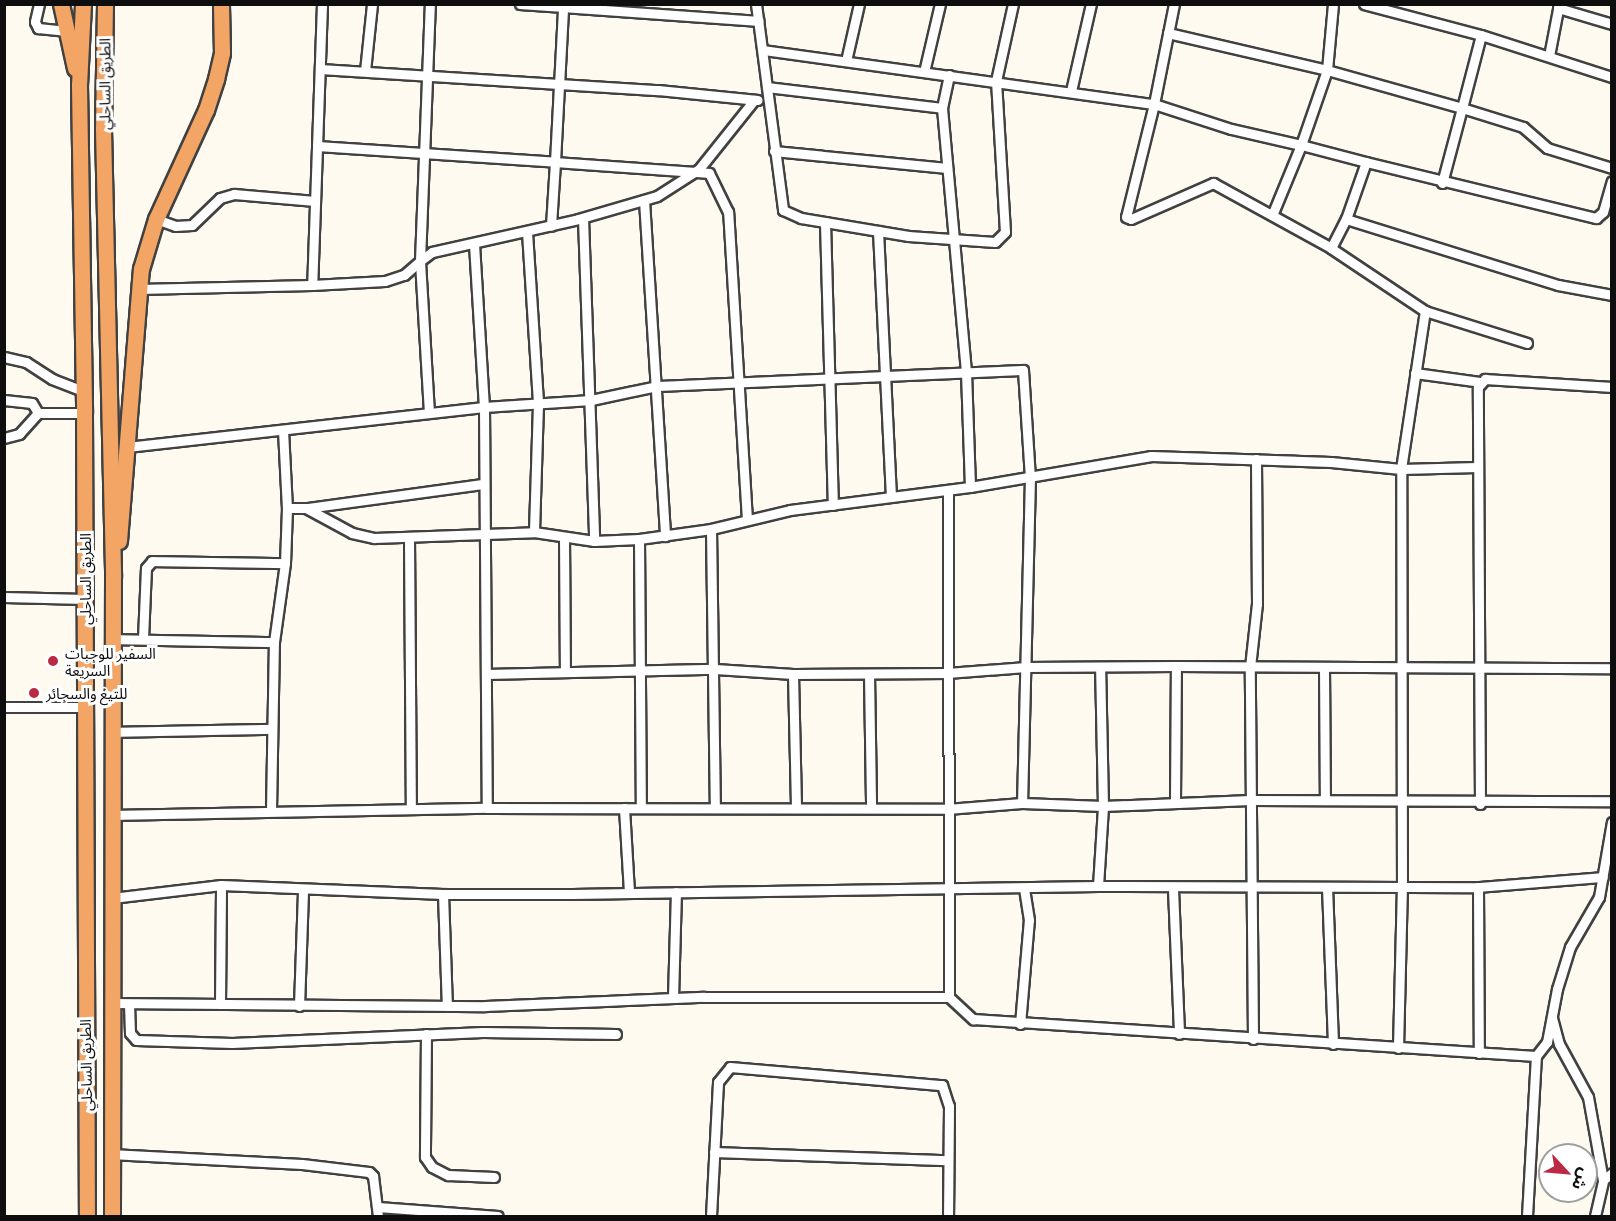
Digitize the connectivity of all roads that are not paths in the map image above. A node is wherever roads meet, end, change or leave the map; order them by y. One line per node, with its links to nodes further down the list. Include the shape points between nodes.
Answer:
1 (39, 4): 22 (street, via 35,22 38,28)
2 (61, 4): 22 (highway, الطريق الساحلي)
3 (83, 4): 37 (highway, الطريق الساحلي)
4 (105, 4): 116 (highway, الطريق الساحلي, via 103,129)
5 (221, 4): 60 (highway, via 222,53 216,79 206,110)
6 (322, 4): 28 (street)
7 (372, 4): 30 (street)
8 (430, 4): 32 (street)
9 (520, 4): 19 (street)
10 (756, 4): 20 (street)
11 (859, 4): 27 (street)
12 (940, 4): 31 (street)
13 (1013, 4): 35 (street)
14 (1091, 4): 39 (street)
15 (1174, 4): 23 (street)
16 (1333, 4): 29 (street)
17 (1364, 4): 24 (street)
18 (1558, 6): 21 (street); 26 (street)
19 (563, 7): 20 (street); 36 (street)
20 (759, 21): 25 (street)
21 (1611, 24)
22 (67, 31): 37 (highway, الطريق الساحلي)
23 (1168, 33): 29 (street); 42 (street)
24 (1481, 35): 26 (street); 44 (street)
25 (763, 50): 27 (street); 38 (street)
26 (1549, 56): 34 (street)
27 (846, 61): 31 (street)
28 (320, 69): 30 (street); 46 (street)
29 (1328, 70): 44 (street); 45 (street)
30 (365, 71): 32 (street)
31 (924, 72): 33 (street)
32 (428, 75): 36 (street); 48 (street)
33 (949, 75): 35 (street); 43 (street)
34 (1611, 77)
35 (996, 81): 39 (street); 66 (street, via 1005,232 995,242)
36 (561, 83): 40 (street); 49 (street)
37 (79, 85): 84 (highway, الطريق الساحلي)
38 (767, 87): 41 (street); 43 (street)
39 (1071, 91): 42 (street)
40 (754, 100): 41 (street); 53 (street)
41 (769, 102): 47 (street)
42 (1154, 104): 45 (street, via 1230,129); 58 (street, via 1126,217 1131,219 1213,183)
43 (942, 108): 51 (street)
44 (1462, 108): 52 (street, via 1523,127 1547,148); 55 (street)
45 (1301, 145): 50 (street); 58 (street)
46 (317, 146): 48 (street); 57 (street)
47 (774, 151): 51 (street); 62 (street, via 783,210)
48 (424, 153): 49 (street); 69 (street)
49 (555, 162): 53 (street); 63 (street)
50 (1366, 162): 55 (street); 61 (street)
51 (947, 168): 66 (street)
52 (1611, 168)
53 (699, 169): 56 (street); 80 (street, via 709,173 728,212)
54 (1611, 182): 55 (street, via 1603,212 1596,218 1517,196)
55 (1442, 183)
56 (644, 200): 59 (street); 82 (street)
57 (315, 201): 60 (street, via 234,194 220,198 192,225 175,226); 70 (street)
58 (1273, 213): 68 (street)
59 (583, 218): 63 (street); 86 (street)
60 (156, 219): 71 (highway)
61 (1346, 219): 68 (street); 72 (street, via 1558,285)
62 (825, 222): 64 (street); 79 (street)
63 (551, 226): 65 (street)
64 (878, 231): 66 (street); 78 (street)
65 (527, 232): 67 (street); 87 (street)
66 (955, 239): 76 (street)
67 (474, 244): 69 (street, via 432,252); 88 (street)
68 (1330, 248): 73 (street)
69 (420, 261): 70 (street, via 404,275 385,280); 91 (street)
70 (312, 285): 71 (street)
71 (138, 289): 94 (highway)
72 (1611, 295)
73 (1425, 310): 74 (street); 77 (street)
74 (1527, 343)
75 (4, 357): 84 (street, via 26,362 52,379)
76 (966, 372): 78 (street); 98 (street, via 1023,370); 100 (street)
77 (1415, 373): 81 (street); 97 (street)
78 (885, 375): 79 (street); 102 (street)
79 (830, 378): 80 (street); 103 (street)
80 (737, 382): 82 (street); 106 (street)
81 (1481, 382): 83 (street, via 1485,379); 96 (street)
82 (657, 386): 86 (street); 110 (street)
83 (1611, 387)
84 (84, 391): 90 (highway, الطريق الساحلي)
85 (4, 400): 89 (street, via 32,403)
86 (591, 400): 87 (street); 114 (street)
87 (538, 404): 88 (street); 108 (street)
88 (484, 407): 91 (street); 99 (street)
89 (38, 413): 90 (street); 93 (street, via 19,434)
90 (84, 413): 118 (highway, الطريق الساحلي)
91 (429, 413): 92 (street)
92 (283, 430): 94 (street); 104 (street)
93 (4, 438)
94 (127, 447): 116 (highway)
95 (1256, 459): 97 (street); 98 (street, via 1151,456); 127 (street, via 1257,604)
96 (1477, 467): 97 (street); 122 (street)
97 (1401, 469): 124 (street)
98 (1030, 477): 100 (street); 125 (street)
99 (483, 484): 105 (street); 109 (street)
100 (970, 487): 101 (street)
101 (948, 490): 102 (street); 133 (street)
102 (891, 497): 103 (street)
103 (833, 505): 106 (street)
104 (287, 508): 105 (street); 115 (street)
105 (306, 508): 112 (street, via 352,532 374,538)
106 (747, 520): 107 (street)
107 (711, 529): 110 (street); 130 (street)
108 (534, 532): 109 (street); 111 (street)
109 (484, 536): 112 (street); 134 (street)
110 (664, 536): 113 (street)
111 (564, 537): 114 (street); 132 (street)
112 (409, 538): 150 (street)
113 (639, 539): 114 (street); 131 (street)
114 (594, 541)
115 (285, 563): 120 (street, via 152,561 146,568); 121 (street)
116 (113, 577): 119 (highway, الطريق الساحلي)
117 (4, 597): 118 (street)
118 (85, 599): 138 (highway, الطريق الساحلي)
119 (111, 639): 120 (street); 140 (highway, الطريق الساحلي)
120 (143, 639): 121 (street)
121 (274, 642): 139 (street)
122 (1479, 665): 124 (street); 129 (street); 147 (street)
123 (1176, 666): 126 (street); 127 (street); 143 (street)
124 (1401, 666): 128 (street); 144 (street)
125 (1026, 667): 126 (street); 133 (street); 146 (street)
126 (1100, 667): 148 (street)
127 (1250, 667): 128 (street); 142 (street)
128 (1324, 667): 141 (street)
129 (1611, 668)
130 (715, 669): 131 (street); 135 (street); 153 (street)
131 (643, 671): 132 (street); 152 (street)
132 (565, 672): 134 (street)
133 (947, 673): 136 (street); 156 (street)
134 (486, 674): 151 (street)
135 (793, 674): 136 (street); 154 (street)
136 (869, 674): 155 (street)
137 (4, 707): 138 (street)
138 (85, 707): 199 (highway, الطريق الساحلي)
139 (271, 729): 140 (street); 157 (street)
140 (111, 732): 158 (highway, الطريق الساحلي)
141 (1325, 799): 142 (street); 144 (street)
142 (1250, 800): 143 (street); 163 (street)
143 (1175, 801): 148 (street)
144 (1402, 801): 147 (street); 164 (street)
145 (1611, 801): 147 (street)
146 (1022, 803): 148 (street); 156 (street)
147 (1480, 804)
148 (1103, 806): 162 (street)
149 (624, 807): 151 (street); 152 (street); 172 (street)
150 (411, 808): 151 (street); 157 (street)
151 (487, 808)
152 (641, 808): 153 (street)
153 (715, 808): 154 (street)
154 (796, 808): 155 (street)
155 (870, 808): 156 (street)
156 (947, 809): 166 (street)
157 (271, 811): 158 (street)
158 (110, 816): 174 (highway, الطريق الساحلي)
159 (1611, 822): 160 (street)
160 (1603, 877): 165 (street); 182 (street, via 1599,897 1563,966)
161 (221, 885): 170 (street); 174 (street); 179 (street)
162 (1098, 886): 167 (street); 169 (street)
163 (1250, 886): 168 (street); 169 (street); 187 (street)
164 (1402, 886): 165 (street); 168 (street); 189 (street)
165 (1478, 887): 190 (street)
166 (951, 888): 167 (street); 171 (street); 176 (street)
167 (1024, 888): 183 (street, via 1029,920)
168 (1327, 888): 188 (street)
169 (1173, 889): 185 (street)
170 (303, 890): 173 (street); 180 (street)
171 (675, 892): 172 (street); 175 (street)
172 (629, 893): 173 (street)
173 (443, 894): 181 (street)
174 (112, 898): 177 (highway, الطريق الساحلي)
175 (673, 998): 176 (street); 181 (street)
176 (949, 998): 183 (street, via 973,1019)
177 (111, 1003): 178 (street); 193 (highway, الطريق الساحلي)
178 (129, 1004): 179 (street); 186 (street, via 130,1033 136,1040 232,1043)
179 (220, 1004): 180 (street)
180 (299, 1006): 181 (street)
181 (447, 1006)
182 (1552, 1016): 191 (street, via 1544,1048); 197 (street, via 1559,1044 1588,1097)
183 (1020, 1024): 185 (street)
184 (616, 1034): 186 (street)
185 (1179, 1034): 187 (street)
186 (426, 1035): 196 (street, via 425,1157 432,1167 448,1175)
187 (1253, 1039): 188 (street)
188 (1333, 1044): 189 (street)
189 (1398, 1048): 190 (street)
190 (1479, 1053): 191 (street)
191 (1536, 1056): 204 (street)
192 (714, 1152): 194 (street); 194 (street, via 718,1082 730,1067 942,1085 948,1106); 202 (street)
193 (110, 1154): 198 (street, via 364,1170 374,1176); 200 (highway, الطريق الساحلي)
194 (947, 1160): 203 (street)
195 (1611, 1173): 197 (street)
196 (494, 1177)
197 (1603, 1180): 205 (street)
198 (378, 1212): 201 (street)
199 (87, 1216)
200 (112, 1216)
201 (498, 1216)
202 (711, 1216)
203 (948, 1216)
204 (1527, 1216)
205 (1596, 1216)

